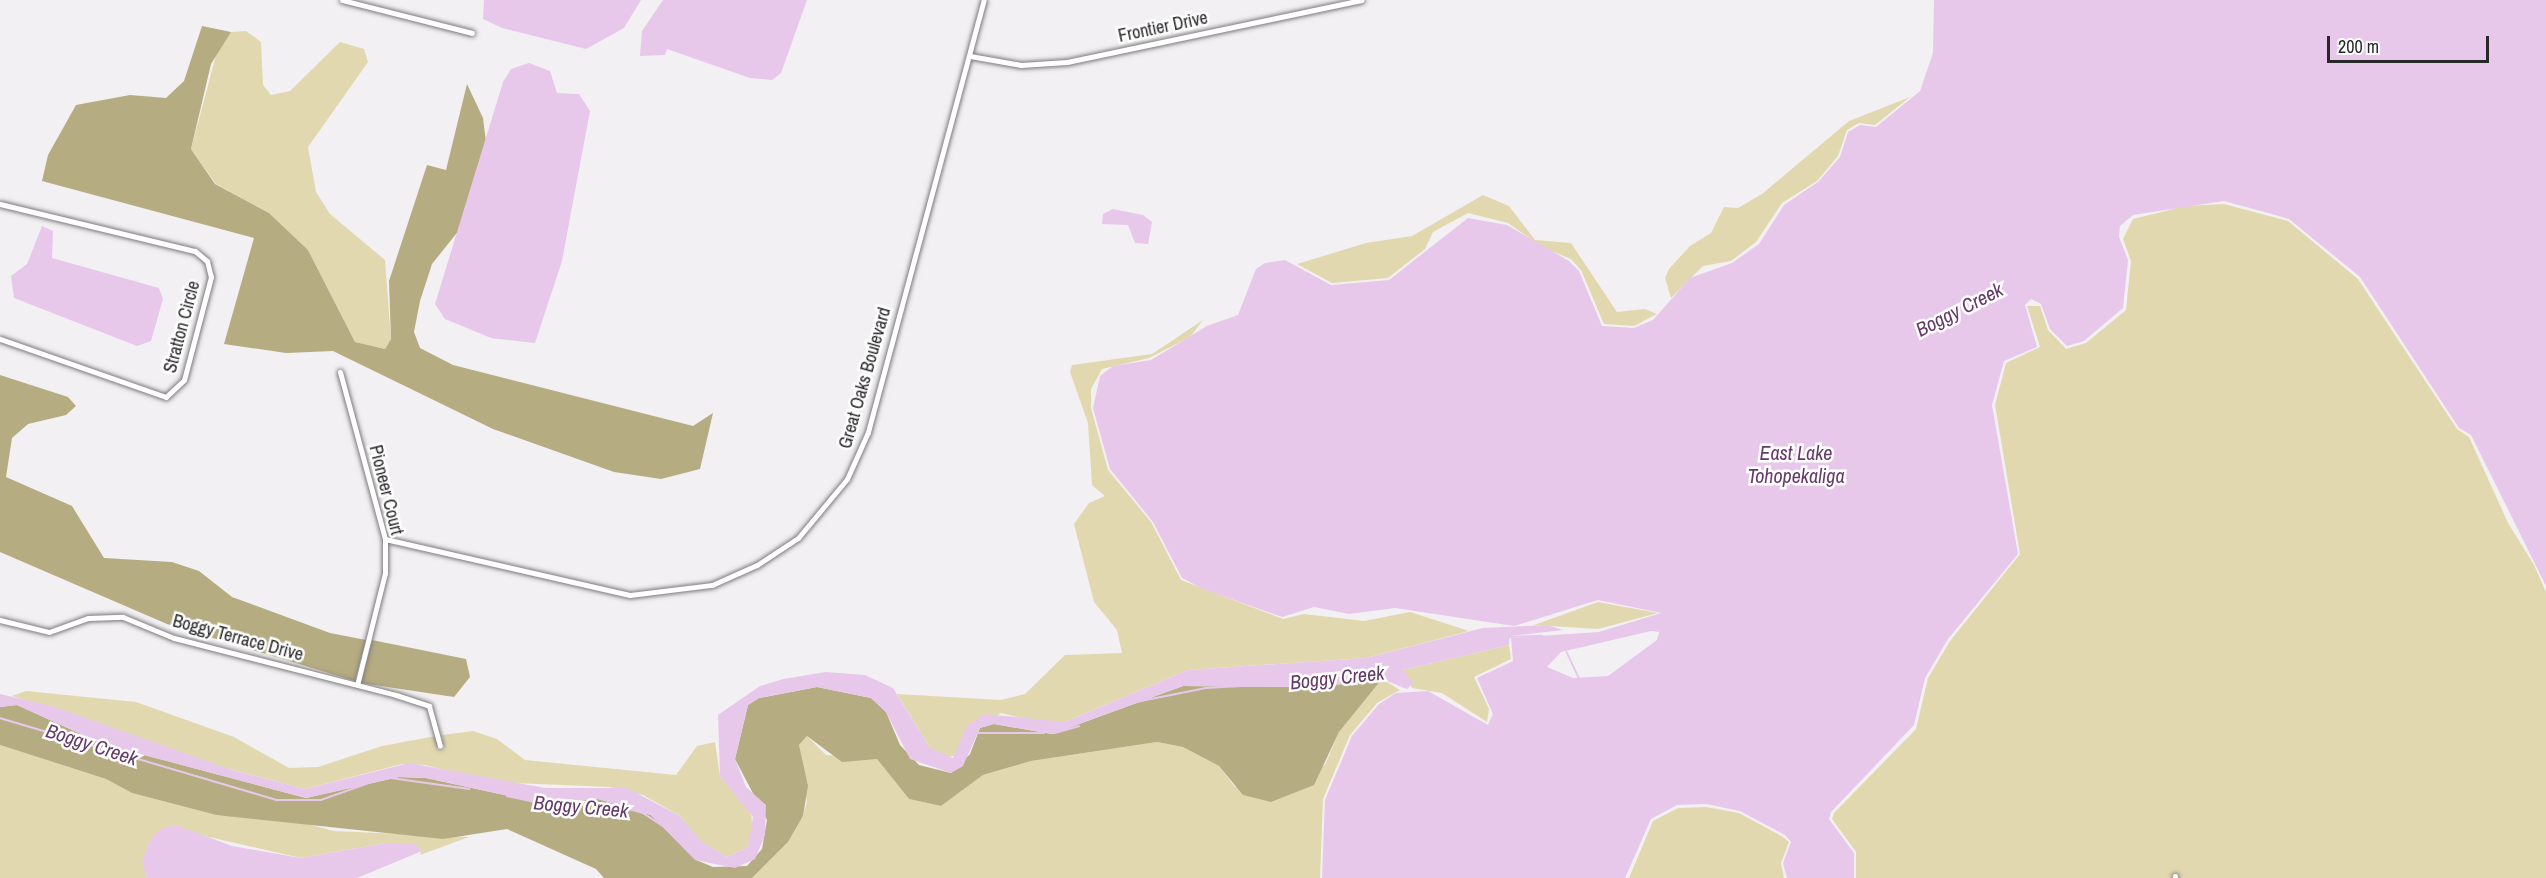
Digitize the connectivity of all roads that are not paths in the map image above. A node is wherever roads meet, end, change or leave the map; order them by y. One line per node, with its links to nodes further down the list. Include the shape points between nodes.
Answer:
1 (342, 0): 4 (street)
2 (984, 0): 5 (street, Great Oaks Boulevard)
3 (1362, 0): 5 (street, Frontier Drive, via 1067,62 1021,65)
4 (472, 33)
5 (970, 56): 9 (street, Great Oaks Boulevard, via 868,432 847,479 798,538 757,565 712,585 641,595 594,590 408,540)
6 (0, 204): 7 (street, Stratton Circle, via 195,251 207,261 212,277 184,380 166,397)
7 (0, 339)
8 (340, 372): 9 (street, Pioneer Court)
9 (385, 539): 11 (street, Pioneer Court, via 386,573)
10 (0, 620): 11 (street, Boggy Terrace Drive, via 49,633 88,618 123,617 174,639)
11 (357, 685): 12 (street, Boggy Terrace Drive, via 429,706)
12 (441, 746)

